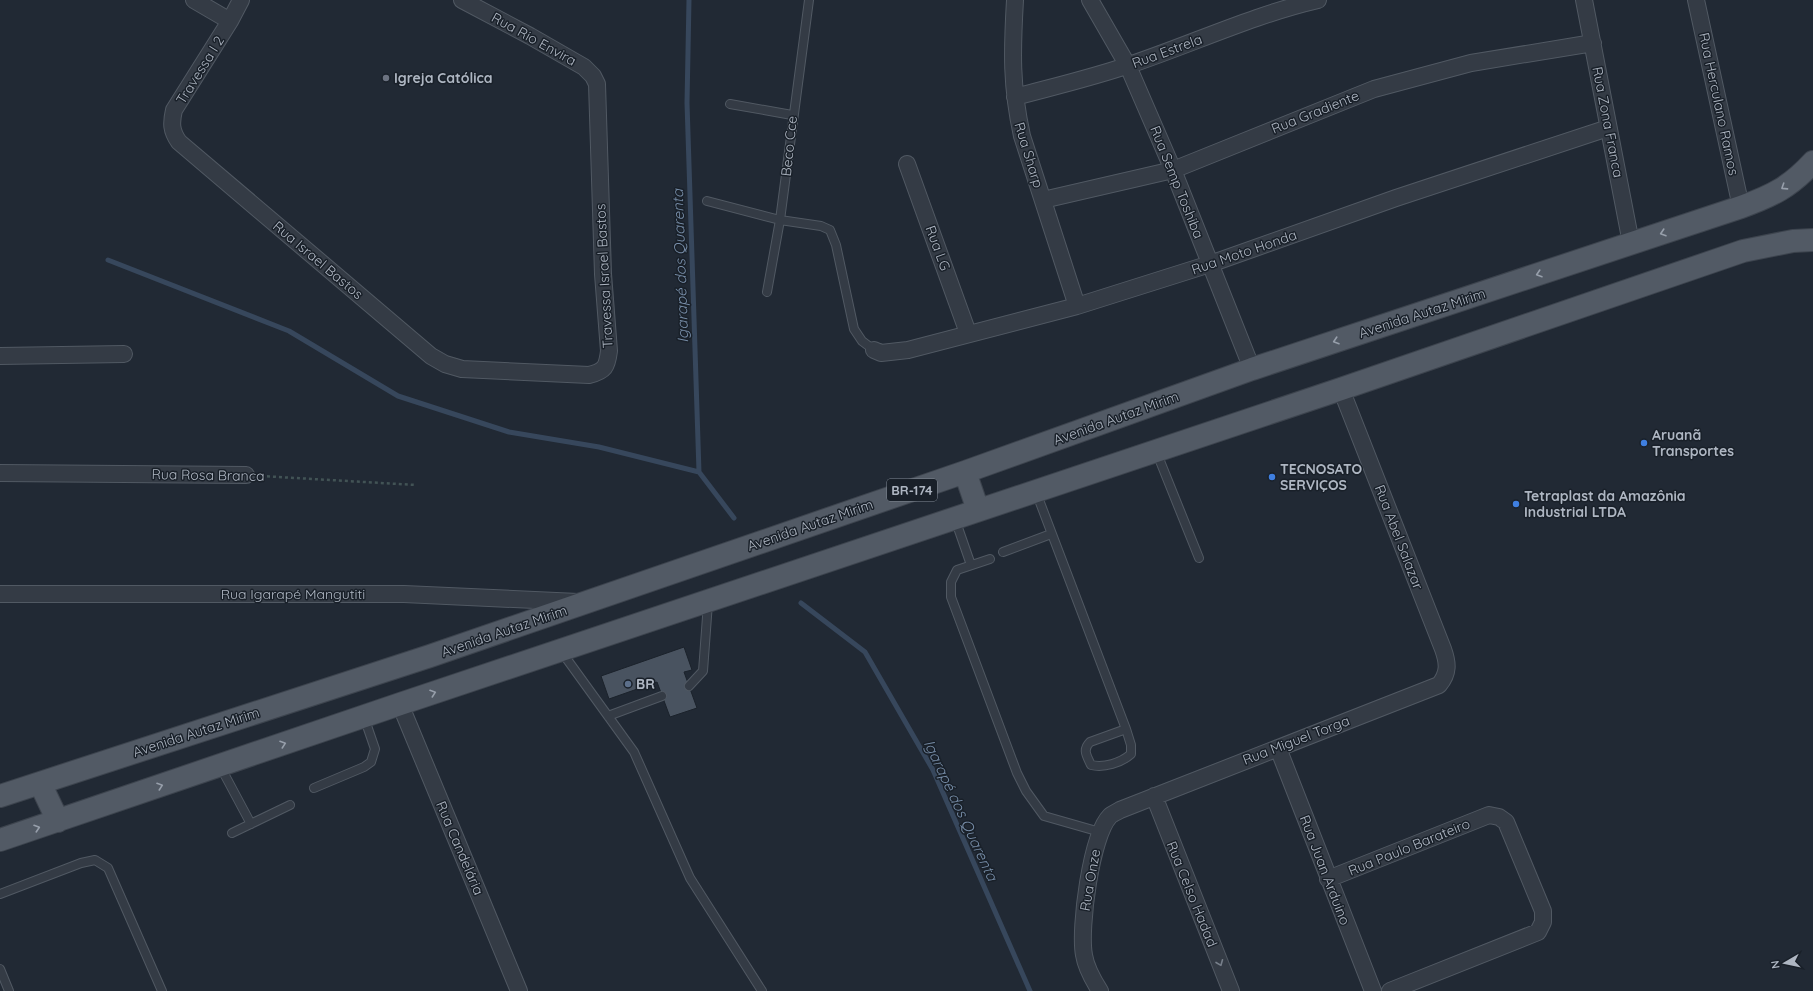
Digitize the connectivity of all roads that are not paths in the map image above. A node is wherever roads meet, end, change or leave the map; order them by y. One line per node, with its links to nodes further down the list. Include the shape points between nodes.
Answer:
1 (194, 0): 10 (street)
2 (241, 0): 10 (street, Travessa I 2)
3 (462, 0): 12 (street, Rua Rio Envira)
4 (809, 0): 16 (lane, Beco Cce)
5 (1015, 0): 14 (street, Rua Sharp, via 1012,52)
6 (1090, 0): 13 (street, Rua Semp Toshiba)
7 (1318, 0): 13 (street, Rua Estrela, via 1292,6)
8 (1584, 0): 11 (street, Rua Zona Franca)
9 (1696, 0): 24 (street, Rua Herculano Ramos)
10 (230, 21): 18 (street, Travessa I 2, via 174,110 173,134)
11 (1593, 43): 17 (street, Rua Zona Franca); 21 (street, Rua Gradiente, via 1471,63 1374,89)
12 (584, 66): 35 (street, Travessa Israel Bastos, via 597,84 603,274 609,351 604,369 589,375)
13 (1128, 66): 14 (street, Rua Estrela); 21 (street, Rua Semp Toshiba)
14 (1014, 97): 22 (street, Rua Sharp, via 1022,136)
15 (730, 104): 16 (lane)
16 (792, 115): 25 (lane, Beco Cce)
17 (1608, 128): 27 (street, Rua Zona Franca); 28 (street, Rua Moto Honda, via 1396,198)
18 (179, 142): 35 (street, Rua Israel Bastos, via 431,356)
19 (1813, 162): 24 (main road, Avenida Autaz Mirim / BR-174, one-way to 24, via 1798,179 1775,193)
20 (907, 164): 31 (street, Rua LG)
21 (1173, 170): 22 (street, Rua Gradiente); 28 (street, Rua Semp Toshiba)
22 (1044, 200): 30 (street, Rua Sharp)
23 (707, 201): 25 (lane)
24 (1741, 207): 27 (main road, Avenida Autaz Mirim / BR-174, one-way to 27)
25 (780, 220): 29 (lane, Beco Cce); 32 (lane, via 821,226 830,230 836,245 854,329 862,341)
26 (1813, 240): 37 (main road, via 1793,241 1743,251)
27 (1631, 243): 36 (main road, Avenida Autaz Mirim / BR-174, one-way to 36)
28 (1210, 264): 30 (street, Rua Moto Honda); 36 (street, Rua Semp Toshiba)
29 (767, 292)
30 (1076, 306): 31 (street, Rua Moto Honda)
31 (968, 333): 32 (street, Rua Moto Honda, via 908,350)
32 (874, 350)
33 (124, 354): 34 (street)
34 (0, 356)
35 (462, 369)
36 (1252, 369): 39 (main road, Avenida Autaz Mirim / BR-174)
37 (1341, 389): 38 (main road); 54 (street, Rua Abel Salazar, via 1446,658 1448,669)
38 (1156, 451): 42 (main road); 47 (lane)
39 (965, 472): 43 (main road); 52 (main road, Avenida Autaz Mirim / BR-174)
40 (0, 473): 41 (street, Rua Rosa Branca)
41 (246, 475)
42 (1036, 491): 43 (main road); 45 (lane)
43 (978, 510): 44 (main road)
44 (955, 518): 49 (lane); 51 (main road)
45 (1051, 534): 46 (lane); 60 (lane)
46 (1002, 552)
47 (1199, 558)
48 (990, 559): 49 (lane)
49 (971, 565): 70 (lane, via 958,570 951,582 951,597 1026,791 1044,816)
50 (0, 594): 52 (street, Rua Igarapé Mangutiti, via 404,594)
51 (708, 601): 53 (main road); 55 (lane, via 704,671)
52 (585, 602): 63 (main road, Avenida Autaz Mirim / BR-174, via 423,659)
53 (561, 650): 57 (main road, one-way to 53); 59 (lane)
54 (1439, 685): 61 (street, Rua Miguel Torga)
55 (689, 686)
56 (662, 696): 59 (lane)
57 (400, 704): 58 (main road); 78 (street, Rua Candelária)
58 (364, 716): 62 (main road, one-way to 58); 64 (lane, via 375,749 372,762)
59 (608, 716): 79 (lane, via 643,769 690,878)
60 (1126, 729): 60 (lane, via 1090,742 1086,746 1085,752 1091,765 1099,767 1125,759 1131,754)
61 (1278, 748): 66 (street, Rua Miguel Torga); 73 (street, Rua Juan Arduino)
62 (220, 766): 68 (main road, one-way to 62); 69 (lane)
63 (40, 783): 65 (main road, Avenida Autaz Mirim / BR-174); 68 (main road)
64 (314, 788)
65 (0, 796)
66 (1154, 796): 70 (street, Rua Onze, via 1110,816); 81 (street, Rua Celso Hadad, one-way to 81)
67 (290, 805): 69 (lane)
68 (58, 821): 72 (main road, one-way to 68)
69 (251, 824): 71 (lane)
70 (1100, 832): 80 (street, Rua Onze, via 1085,900 1083,930 1084,955)
71 (232, 833)
72 (0, 840)
73 (1328, 879): 82 (street, Rua Juan Arduino); 83 (street, Rua Paulo Barateiro, via 1489,815 1506,822 1543,911 1543,922 1538,932)
74 (0, 894): 77 (lane, via 95,860 108,868)
75 (0, 968): 76 (lane)
76 (9, 991)
77 (162, 991)
78 (520, 991)
79 (762, 991)
80 (1100, 991)
81 (1231, 991)
82 (1373, 991)
83 (1390, 991)

